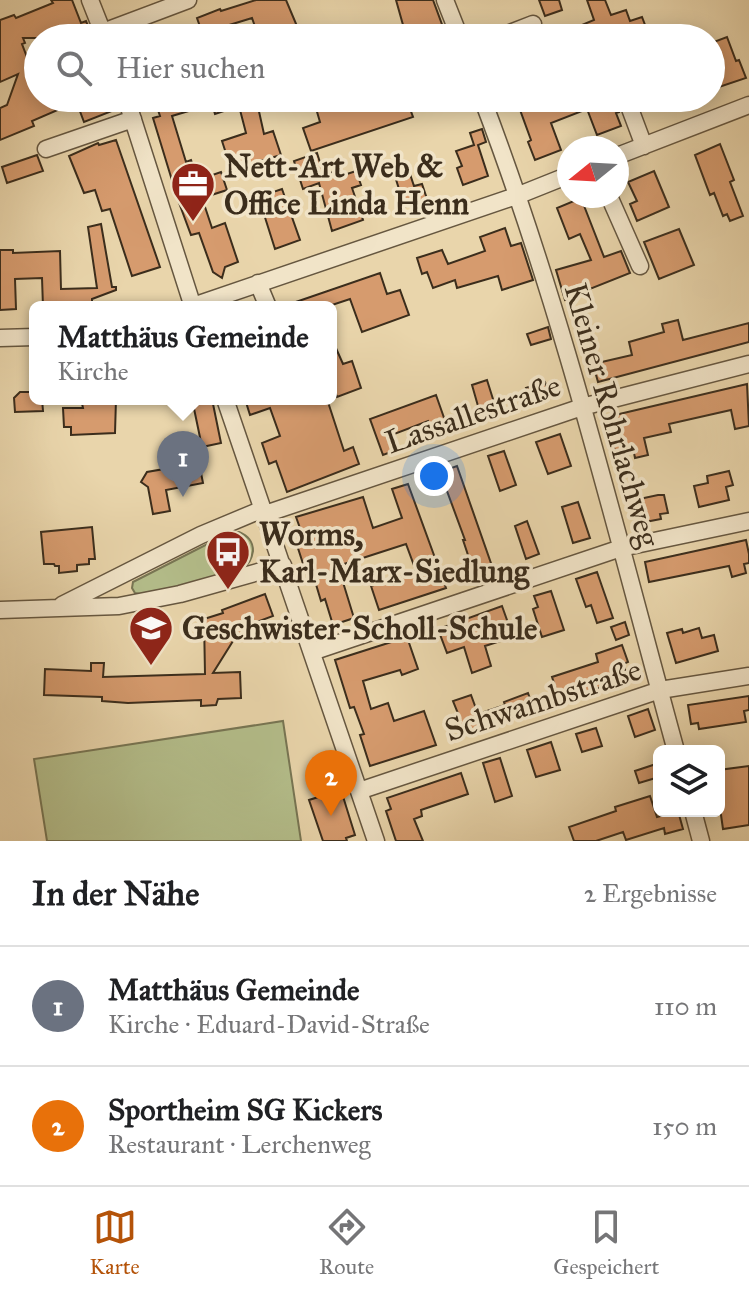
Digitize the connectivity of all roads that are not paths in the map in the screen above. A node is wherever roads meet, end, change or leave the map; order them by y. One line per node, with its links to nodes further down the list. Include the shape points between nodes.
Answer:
1 (90, 0): 4 (street)
2 (188, 0): 5 (street)
3 (445, 0): 6 (street)
4 (100, 24)
5 (130, 24)
6 (454, 24)
7 (749, 105): 12 (street)
8 (131, 112): 11 (street)
9 (487, 112): 16 (street, Kleiner Rohrlachweg)
10 (631, 112): 12 (street)
11 (133, 119): 13 (street); 20 (street)
12 (644, 146): 14 (street)
13 (46, 149)
14 (629, 152)
15 (557, 180): 16 (street)
16 (519, 195): 19 (street); 27 (street, Kleiner Rohrlachweg)
17 (614, 208): 18 (street)
18 (640, 266)
19 (258, 283): 21 (street); 22 (street)
20 (190, 301)
21 (208, 301)
22 (266, 301)
23 (29, 337): 24 (street)
24 (0, 338)
25 (749, 364): 27 (street, Lassallestraße)
26 (227, 405): 28 (street)
27 (582, 407): 28 (street, Lassallestraße); 30 (street, Kleiner Rohrlachweg)
28 (264, 511): 31 (street); 32 (street, Lassallestraße, via 203,534)
29 (749, 521): 30 (street)
30 (621, 548): 34 (street); 36 (street, Kleiner Rohrlachweg)
31 (283, 565): 32 (street, via 119,606); 34 (street)
32 (53, 609): 33 (street)
33 (0, 610)
34 (312, 652): 38 (street)
35 (749, 676): 36 (street, Schwambstraße)
36 (660, 690): 37 (street, Kleiner Rohrlachweg); 38 (street, Schwambstraße)
37 (674, 745)
38 (359, 791): 40 (street)
39 (695, 817): 41 (street)
40 (376, 841)
41 (701, 841)

